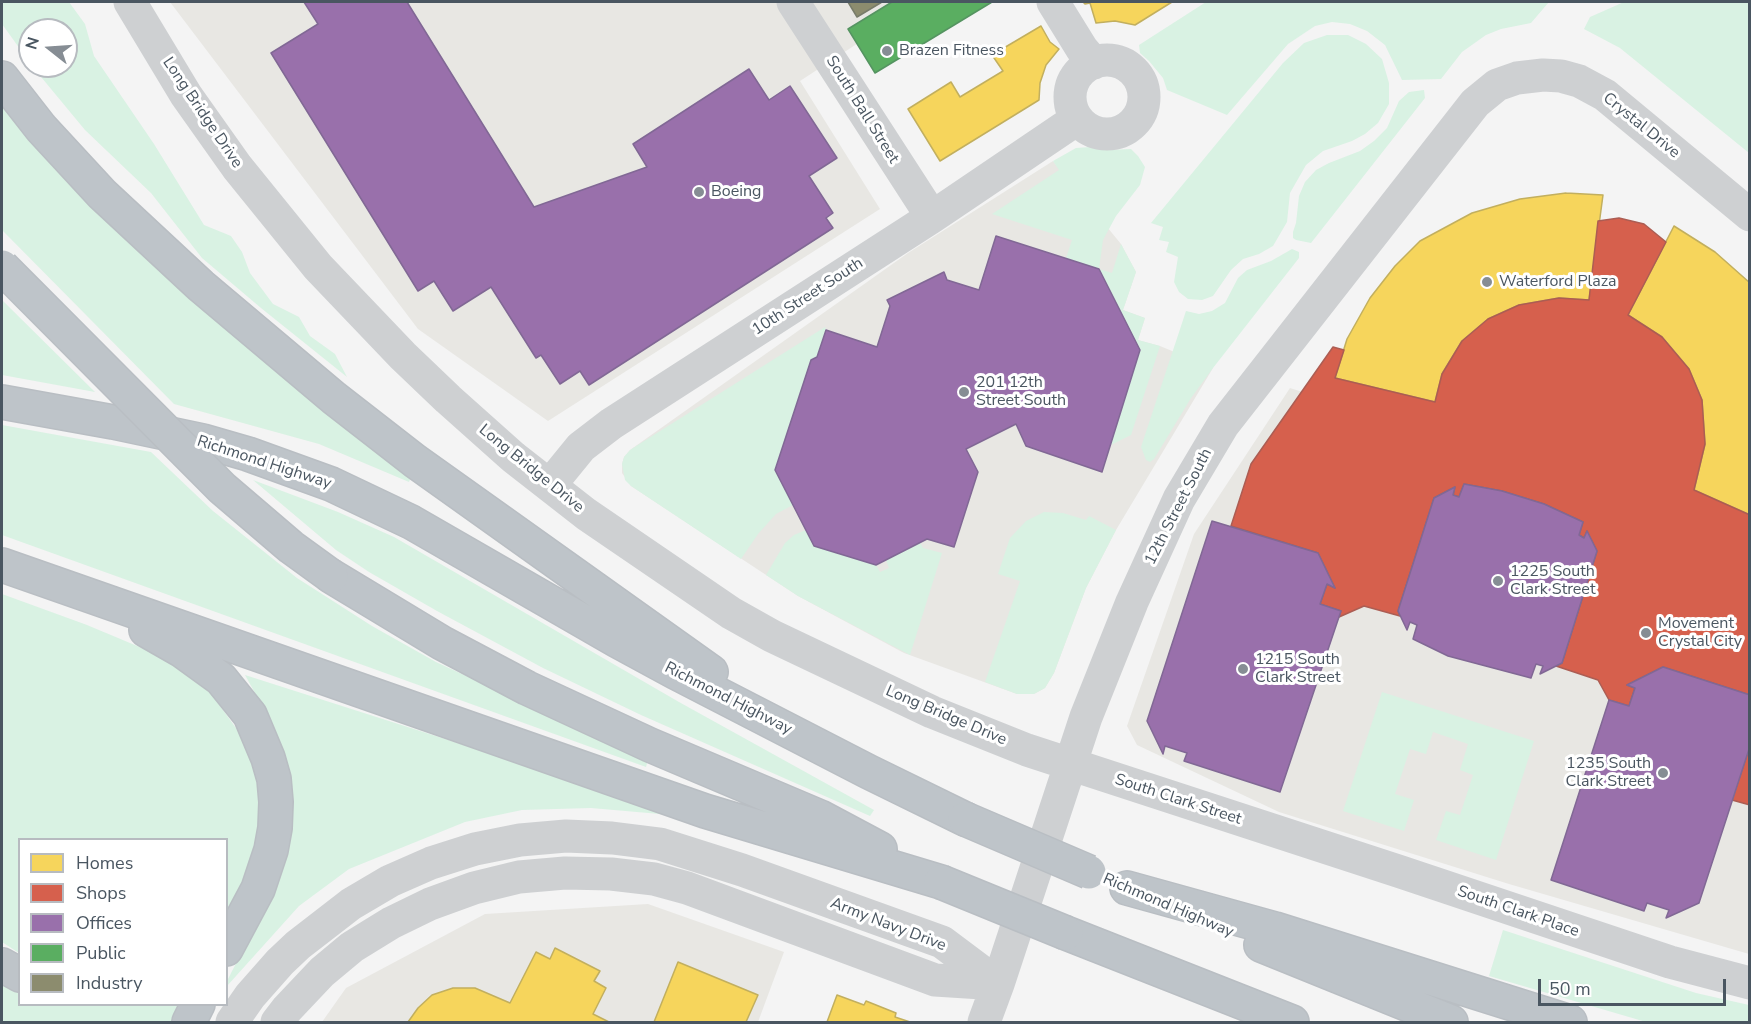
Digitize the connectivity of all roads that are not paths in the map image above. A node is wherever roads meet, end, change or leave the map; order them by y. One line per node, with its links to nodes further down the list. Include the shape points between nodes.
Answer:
1 (130, 2): 12 (street, Long Bridge Drive, via 199,113 318,267 448,399)
2 (793, 2): 9 (street, South Ball Street)
3 (1053, 2): 4 (street)
4 (1094, 63): 7 (street, via 1082,70 1070,93); 7 (street, via 1117,61 1132,70 1142,85 1143,108 1130,127 1112,134 1095,133)
5 (2, 78): 15 (highway, via 41,128 109,201 201,286 334,398 415,461)
6 (1517, 78): 8 (street, Crystal Drive, via 1561,76 1593,87); 16 (street, 12th Street South, via 1497,85 1475,103 1223,425 1161,535)
7 (1077, 119): 9 (street, 10th Street South)
8 (1749, 215)
9 (932, 217): 12 (street, 10th Street South, via 611,424 572,456)
10 (2, 267): 20 (highway, bridge, via 222,488 331,576 517,683 820,817)
11 (2, 402): 15 (highway, Richmond Highway, via 202,441 331,484 411,522 616,640)
12 (550, 485): 16 (street, Long Bridge Drive, via 595,521 731,613 772,636 932,712)
13 (2, 565): 14 (highway)
14 (80, 592): 20 (highway, via 705,811); 23 (highway, via 203,665 221,679 250,714 274,779 275,828 265,870)
15 (800, 735): 21 (highway, Richmond Highway, bridge, via 965,819)
16 (1070, 765): 17 (street, South Clark Street); 31 (street, 12th Street South)
17 (1287, 836): 30 (street, South Clark Place, via 1670,962)
18 (660, 844): 19 (street); 22 (street, Army Navy Drive); 24 (street, Army Navy Drive, via 566,836 475,849 390,881 351,904)
19 (654, 879): 25 (street); 27 (street, via 565,873 519,877 474,888 391,923 352,947)
20 (941, 882): 28 (highway, bridge)
21 (1127, 888): 39 (highway, Richmond Highway); 40 (highway, via 1275,929)
22 (853, 910): 25 (street); 31 (street, Army Navy Drive, via 942,942)
23 (231, 937)
24 (298, 945): 27 (street); 34 (street, Army Navy Drive, via 250,996)
25 (840, 945): 31 (street, via 935,980)
26 (2, 965): 29 (highway)
27 (322, 972): 35 (street)
28 (1167, 972): 37 (highway); 38 (highway)
29 (18, 974)
30 (1749, 982)
31 (998, 984): 36 (street, 12th Street South)
32 (198, 1006): 33 (highway)
33 (189, 1023)
34 (232, 1023)
35 (276, 1023)
36 (984, 1023)
37 (1257, 1023)
38 (1292, 1023)
39 (1451, 1023)
40 (1570, 1023)

